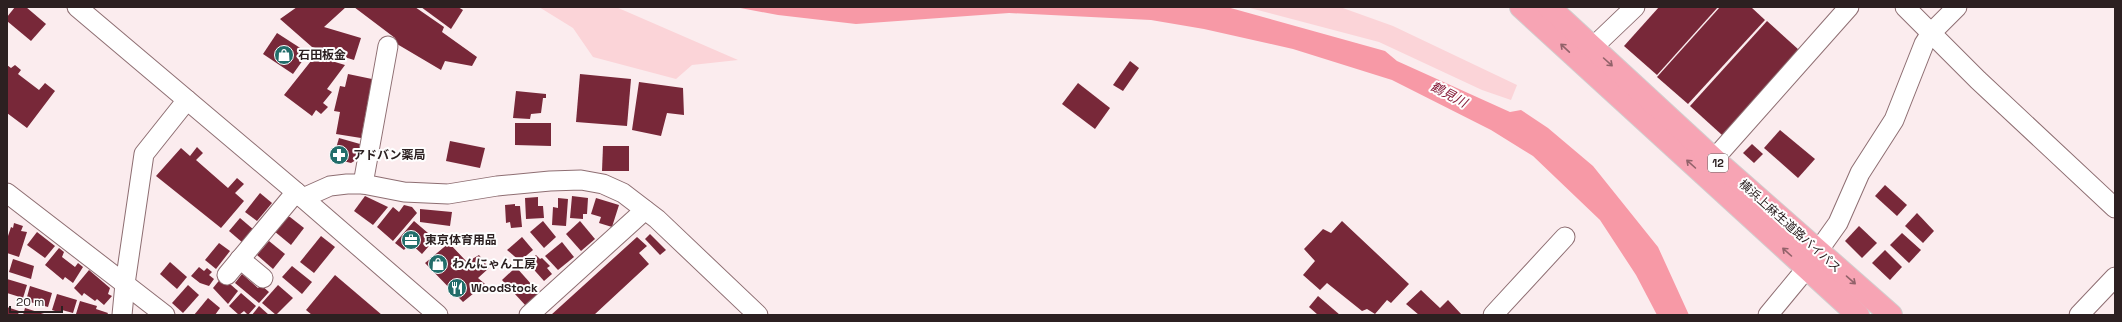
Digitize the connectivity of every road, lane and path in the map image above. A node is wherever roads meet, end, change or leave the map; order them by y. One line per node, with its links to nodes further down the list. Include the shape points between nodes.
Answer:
1 (77, 7): 11 (street)
2 (1521, 7): 21 (main road, 横浜上麻生道路バイパス / 12, one-way to 2)
3 (1550, 7): 10 (main road, 横浜上麻生道路バイパス / 12)
4 (1635, 7): 10 (street)
5 (1849, 7): 12 (street)
6 (1905, 7): 8 (street)
7 (1957, 7): 8 (street)
8 (1931, 32): 16 (street, via 1978,80); 19 (street, via 1894,120 1860,174 1838,223)
9 (388, 46): 13 (street)
10 (1592, 48): 12 (main road, 横浜上麻生道路バイパス / 12, one-way to 12)
11 (187, 100): 14 (street); 25 (street, via 144,154)
12 (1714, 159): 19 (main road, 横浜上麻生道路バイパス / 12)
13 (364, 184): 14 (street, via 330,186); 17 (street, via 404,192 448,194 497,186 581,180 604,184 624,193)
14 (300, 195): 20 (street); 28 (street)
15 (8, 199): 25 (street)
16 (2115, 208)
17 (645, 210): 29 (street); 30 (street)
18 (1565, 237): 31 (street)
19 (1818, 251): 34 (main road, 横浜上麻生道路バイパス / 12, one-way to 34)
20 (240, 259): 22 (street); 24 (street)
21 (1806, 269): 32 (street); 33 (main road, 横浜上麻生道路バイパス / 12)
22 (227, 276)
23 (2115, 277): 35 (street)
24 (262, 278)
25 (125, 284): 26 (street); 27 (street)
26 (122, 315)
27 (165, 315)
28 (438, 315)
29 (529, 315)
30 (758, 315)
31 (1493, 315)
32 (1768, 315)
33 (1858, 315)
34 (1890, 315)
35 (2079, 315)

